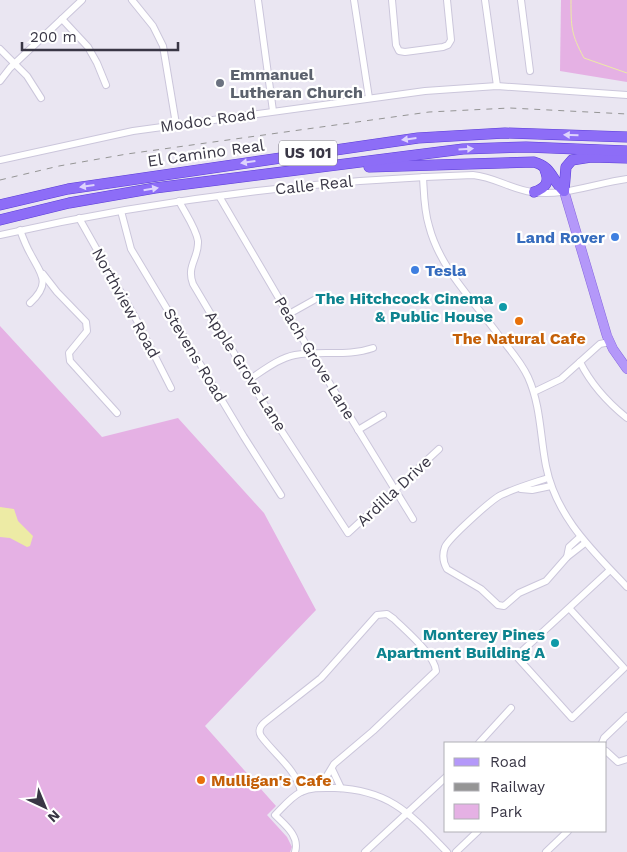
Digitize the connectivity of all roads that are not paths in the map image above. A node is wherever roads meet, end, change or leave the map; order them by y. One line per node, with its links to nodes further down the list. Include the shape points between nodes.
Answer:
1 (82, 0): 9 (street)
2 (132, 0): 20 (street, via 153,26 163,46)
3 (258, 0): 19 (street)
4 (354, 0): 18 (street)
5 (392, 0): 6 (street, via 396,46 405,52 448,45 451,40)
6 (448, 0)
7 (484, 0): 15 (street)
8 (521, 0): 12 (street)
9 (62, 19): 11 (street); 14 (street, via 88,47)
10 (0, 49): 11 (street)
11 (16, 64): 13 (street); 17 (street)
12 (530, 71)
13 (0, 81)
14 (106, 86)
15 (497, 86): 16 (street, Modoc Road); 18 (street, Modoc Road)
16 (627, 94)
17 (41, 98)
18 (369, 98): 19 (street, Modoc Road)
19 (273, 111): 20 (street, Modoc Road)
20 (176, 124): 24 (street, Modoc Road)
21 (627, 137): 33 (highway, El Camino Real / US 101, one-way to 33, via 505,133 418,138 68,189)
22 (627, 151): 25 (highway, El Camino Real / US 101, one-way to 22, via 463,149 526,147)
23 (627, 158): 29 (highway, via 572,160 566,167)
24 (0, 160)
25 (348, 164): 26 (highway, via 374,167); 36 (highway, El Camino Real / US 101, one-way to 25, via 69,203 155,188)
26 (542, 164): 29 (highway); 30 (highway, via 547,184)
27 (423, 177): 30 (street, Calle Real, via 479,176); 31 (street, Calle Real, via 323,183); 50 (street, via 426,213 440,254 470,299 522,364)
28 (627, 179): 29 (street, Calle Real)
29 (564, 191): 30 (street, Calle Real); 43 (main road)
30 (534, 192)
31 (218, 196): 32 (street, Calle Real); 42 (street, Peach Grove Lane)
32 (179, 201): 34 (street, Calle Real); 48 (street, Apple Grove Lane, via 198,241 190,268 193,284)
33 (0, 205)
34 (121, 211): 35 (street, Calle Real); 60 (street, Stevens Road, via 131,249)
35 (79, 218): 37 (street, Calle Real); 49 (street, Northview Road)
36 (0, 220)
37 (20, 230): 38 (street, Calle Real); 39 (street)
38 (0, 235)
39 (42, 274): 41 (street, via 42,289); 51 (street, via 88,327 69,353 70,361)
40 (314, 300): 42 (street)
41 (30, 303)
42 (289, 314): 45 (street, Peach Grove Lane)
43 (609, 342): 46 (street, via 600,344); 47 (main road)
44 (373, 348): 45 (street, via 354,353)
45 (311, 353): 48 (street, via 287,357); 54 (street, Peach Grove Lane)
46 (580, 362): 50 (street, via 552,385); 53 (street, via 589,380)
47 (627, 369)
48 (250, 379): 62 (street, Apple Grove Lane)
49 (171, 388)
50 (534, 392): 56 (street)
51 (117, 413)
52 (383, 415): 54 (street)
53 (627, 418)
54 (358, 430): 59 (street, Peach Grove Lane)
55 (439, 449): 59 (street, Ardilla Drive)
56 (548, 478): 57 (street); 58 (street)
57 (551, 486): 58 (street, via 532,490); 63 (street, via 564,514)
58 (520, 488): 65 (street, via 490,502 447,543 443,559 447,570 504,606 519,593 546,581)
59 (395, 490): 61 (street, Peach Grove Lane); 62 (street, Ardilla Drive)
60 (281, 495)
61 (413, 519)
62 (348, 533)
63 (580, 537): 64 (street); 65 (street, via 569,548)
64 (585, 543): 65 (street); 66 (street)
65 (567, 557)
66 (610, 570): 67 (street); 68 (street)
67 (627, 587)
68 (569, 608): 68 (street, via 624,668 572,718 517,657)
69 (511, 708): 71 (street)
70 (627, 716): 72 (street)
71 (480, 742)
72 (602, 742)
73 (607, 752): 74 (street, via 618,762)
74 (627, 759)
75 (332, 769): 77 (street); 78 (street); 79 (street, via 342,756 436,671 434,662 387,614 375,617 321,678 260,728 259,734 290,770)
76 (444, 779): 80 (street)
77 (320, 788): 78 (street); 79 (street)
78 (342, 788): 80 (street, via 375,794)
79 (301, 792): 83 (street, via 275,815 294,836)
80 (408, 812): 84 (street); 85 (street)
81 (477, 832): 86 (street)
82 (567, 832): 87 (street)
83 (296, 852)
84 (365, 852)
85 (447, 852)
86 (456, 852)
87 (546, 852)

